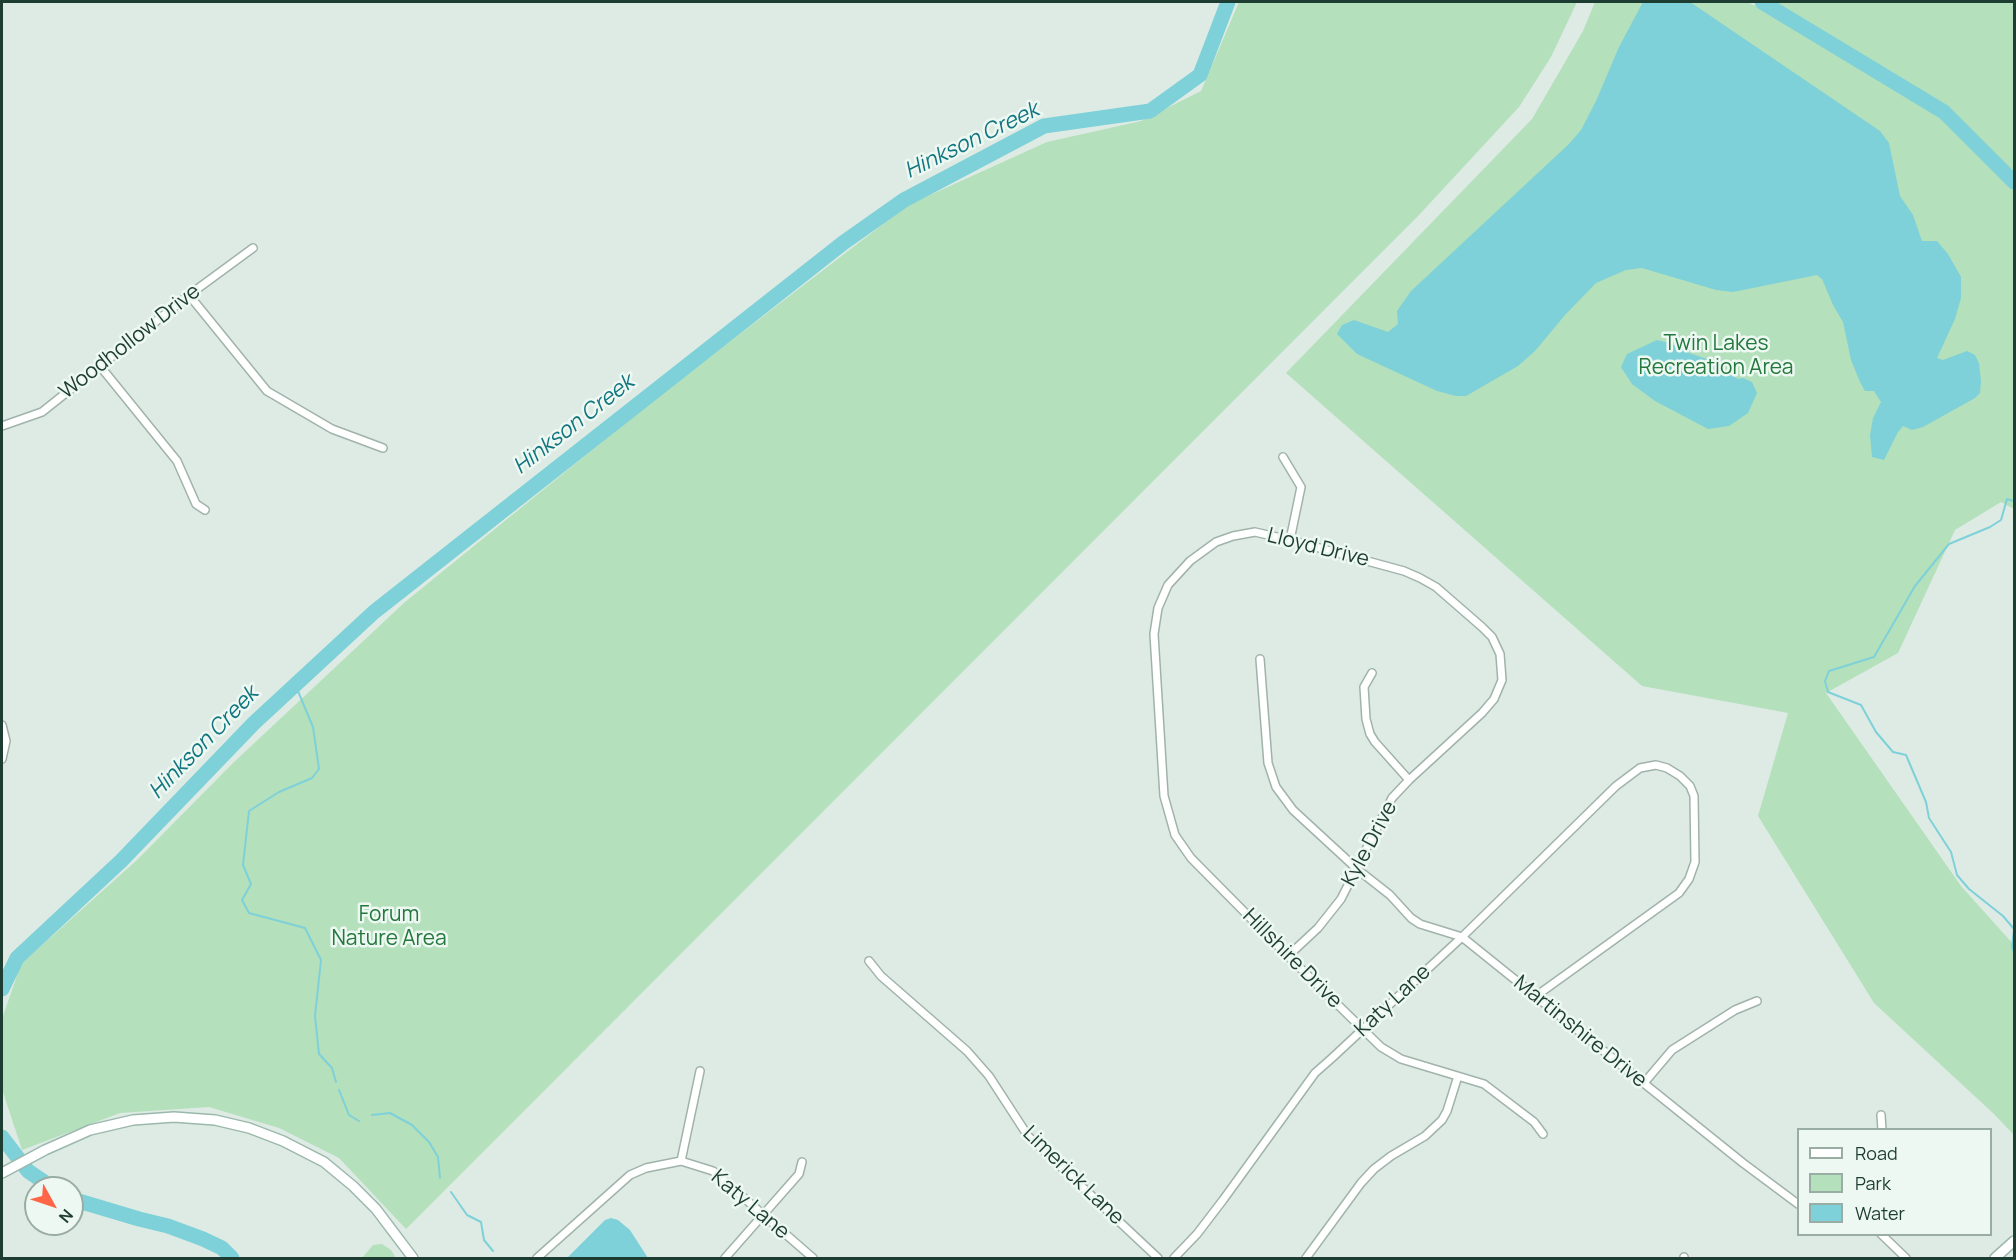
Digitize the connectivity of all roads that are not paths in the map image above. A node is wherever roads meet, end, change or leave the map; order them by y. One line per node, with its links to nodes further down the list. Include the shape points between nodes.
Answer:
1 (253, 248): 2 (street, Woodhollow Drive)
2 (189, 295): 3 (street, Woodhollow Drive); 5 (street, via 267,391 332,429)
3 (100, 366): 4 (street, Woodhollow Drive, via 42,412); 7 (street, via 177,461 196,504)
4 (2, 426)
5 (383, 448)
6 (1283, 457): 8 (street, via 1301,487)
7 (205, 510)
8 (1290, 540): 11 (street, Lloyd Drive, via 1404,571 1436,587 1492,637 1500,654); 15 (street, Lloyd Drive, via 1255,532 1216,542 1190,561 1168,585 1158,608 1154,634 1164,796)
9 (1260, 659): 16 (street, Martinshire Drive, via 1268,763 1276,787 1293,810)
10 (1372, 673): 14 (street, via 1364,687 1370,734)
11 (1502, 680): 14 (street, Kyle Drive, via 1494,699)
12 (2, 725): 13 (street, via 6,741)
13 (2, 759)
14 (1410, 780): 16 (street, Kyle Drive, via 1392,798)
15 (1175, 835): 18 (street, Hillshire Drive, via 1191,858)
16 (1357, 869): 17 (street, Martinshire Drive, via 1420,924); 18 (street, Kyle Drive, via 1332,913)
17 (1462, 937): 20 (street, Martinshire Drive); 20 (street, Katy Lane, via 1616,786 1640,768 1656,765 1680,776 1694,796 1695,862 1689,879 1679,893); 22 (street, Katy Lane)
18 (1288, 956): 22 (street, Hillshire Drive)
19 (869, 961): 40 (street, Limerick Lane, via 989,1076 1028,1136)
20 (1536, 996): 25 (street, Martinshire Drive)
21 (1757, 1001): 25 (street, via 1735,1010 1672,1050)
22 (1363, 1028): 24 (street, Hillshire Drive, via 1381,1047 1401,1059); 41 (street, Katy Lane, via 1315,1073 1223,1200)
23 (699, 1071): 29 (street)
24 (1458, 1076): 28 (street, Hillshire Drive, via 1500,1094); 42 (street, via 1442,1120 1425,1136 1374,1168)
25 (1644, 1083): 32 (street, Martinshire Drive)
26 (1881, 1115): 27 (street)
27 (1882, 1128)
28 (1543, 1134)
29 (681, 1161): 33 (street, Katy Lane, via 713,1171); 37 (street, Katy Lane, via 630,1175)
30 (802, 1162): 33 (street, via 799,1174)
31 (2, 1173): 36 (street, via 90,1130 133,1120 216,1120 283,1141 324,1162 376,1209)
32 (1797, 1203)
33 (763, 1214): 38 (street); 39 (street, Katy Lane)
34 (1883, 1236): 43 (street)
35 (2014, 1241): 44 (street)
36 (413, 1258)
37 (537, 1258)
38 (725, 1258)
39 (813, 1258)
40 (1158, 1258)
41 (1174, 1258)
42 (1306, 1258)
43 (1906, 1258)
44 (1995, 1258)

